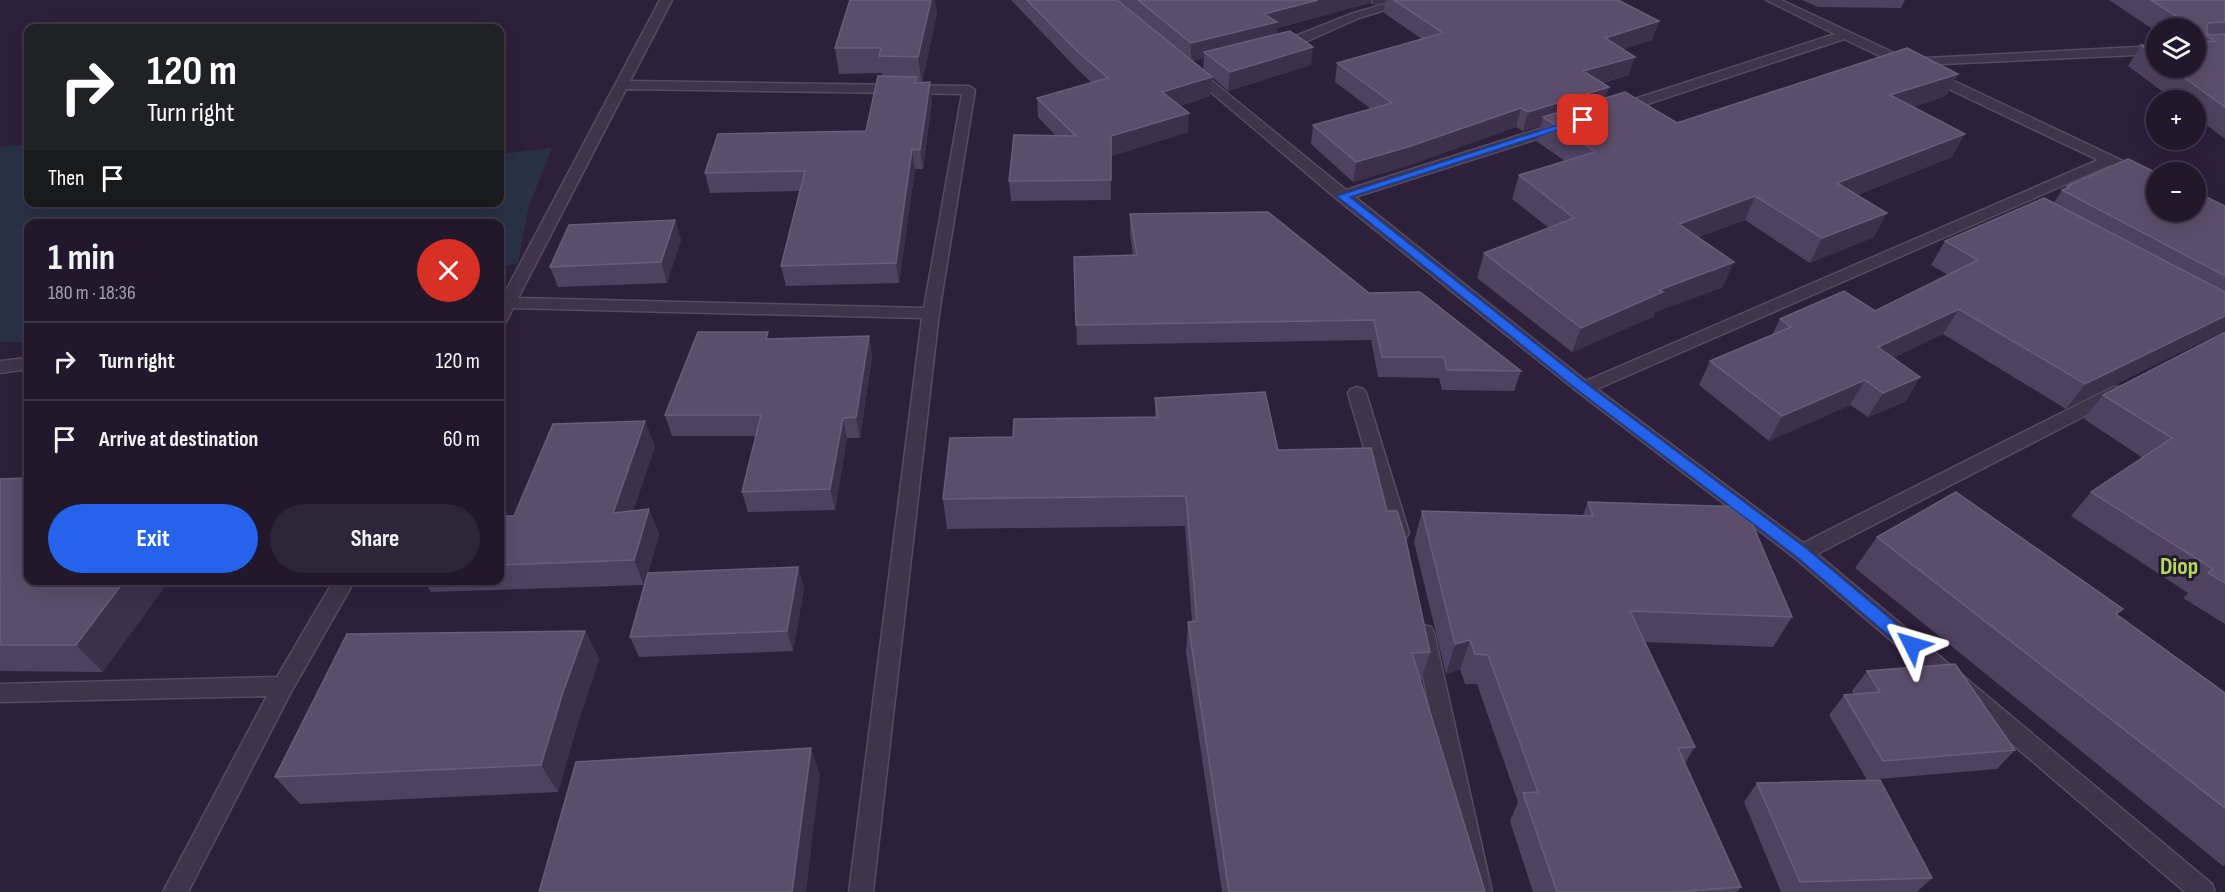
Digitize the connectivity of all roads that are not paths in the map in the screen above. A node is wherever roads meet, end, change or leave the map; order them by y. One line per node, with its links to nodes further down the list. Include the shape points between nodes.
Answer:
1 (666, 0): 9 (street)
2 (1411, 0): 5 (street)
3 (1772, 0): 4 (street)
4 (1847, 34): 7 (street); 10 (street)
5 (1267, 48)
6 (2146, 51): 7 (street)
7 (1906, 63): 12 (street)
8 (1189, 65): 14 (street)
9 (621, 85): 17 (street); 18 (street, via 969,90)
10 (1608, 112)
11 (1573, 123): 14 (street)
12 (2109, 160): 13 (street); 15 (street)
13 (2146, 177)
14 (1342, 196): 22 (street)
15 (2010, 203): 16 (street); 22 (street)
16 (2030, 214)
17 (504, 303): 18 (street)
18 (931, 313): 31 (street)
19 (24, 364): 20 (street)
20 (0, 367)
21 (2130, 386): 24 (street)
22 (1584, 388): 24 (street)
23 (1357, 393): 25 (street)
24 (1802, 553): 33 (street)
25 (1406, 555)
26 (342, 585): 28 (street)
27 (1419, 612): 32 (street)
28 (283, 686): 29 (street); 30 (street)
29 (0, 693)
30 (175, 892)
31 (861, 892)
32 (1480, 892)
33 (2203, 892)

